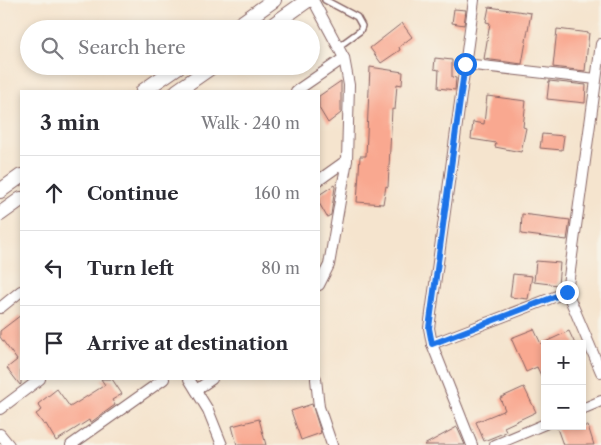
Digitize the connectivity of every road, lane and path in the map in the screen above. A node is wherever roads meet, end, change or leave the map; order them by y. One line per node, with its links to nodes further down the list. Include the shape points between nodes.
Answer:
1 (274, 0): 6 (main road)
2 (308, 0): 7 (main road)
3 (313, 0): 9 (street)
4 (325, 0): 9 (lane, via 357,17 362,26)
5 (474, 0): 11 (street)
6 (246, 20)
7 (280, 20)
8 (601, 44): 16 (street)
9 (338, 47): 10 (street)
10 (344, 58): 12 (street); 20 (street, via 349,85)
11 (465, 64): 16 (street); 30 (street, via 429,328)
12 (320, 74)
13 (166, 75): 17 (main road)
14 (200, 75): 18 (main road)
15 (319, 75): 19 (street)
16 (596, 79): 28 (street)
17 (144, 90)
18 (178, 90)
19 (297, 90)
20 (347, 160): 22 (street); 26 (street, via 329,265)
21 (20, 177): 23 (main road)
22 (320, 179)
23 (0, 191)
24 (20, 200): 25 (main road)
25 (0, 214)
26 (320, 283)
27 (20, 292): 29 (street)
28 (567, 292): 30 (street); 31 (street)
29 (0, 308)
30 (432, 344): 47 (street)
31 (601, 372)
32 (39, 380): 40 (street)
33 (163, 380): 44 (street)
34 (190, 380): 37 (street)
35 (211, 380): 37 (street)
36 (316, 380): 46 (street, via 319,406)
37 (196, 390): 45 (street)
38 (601, 401): 39 (street)
39 (586, 407)
40 (0, 409)
41 (541, 426): 48 (street)
42 (0, 434): 43 (street)
43 (9, 445)
44 (71, 445)
45 (222, 445)
46 (332, 445)
47 (472, 445)
48 (495, 445)

